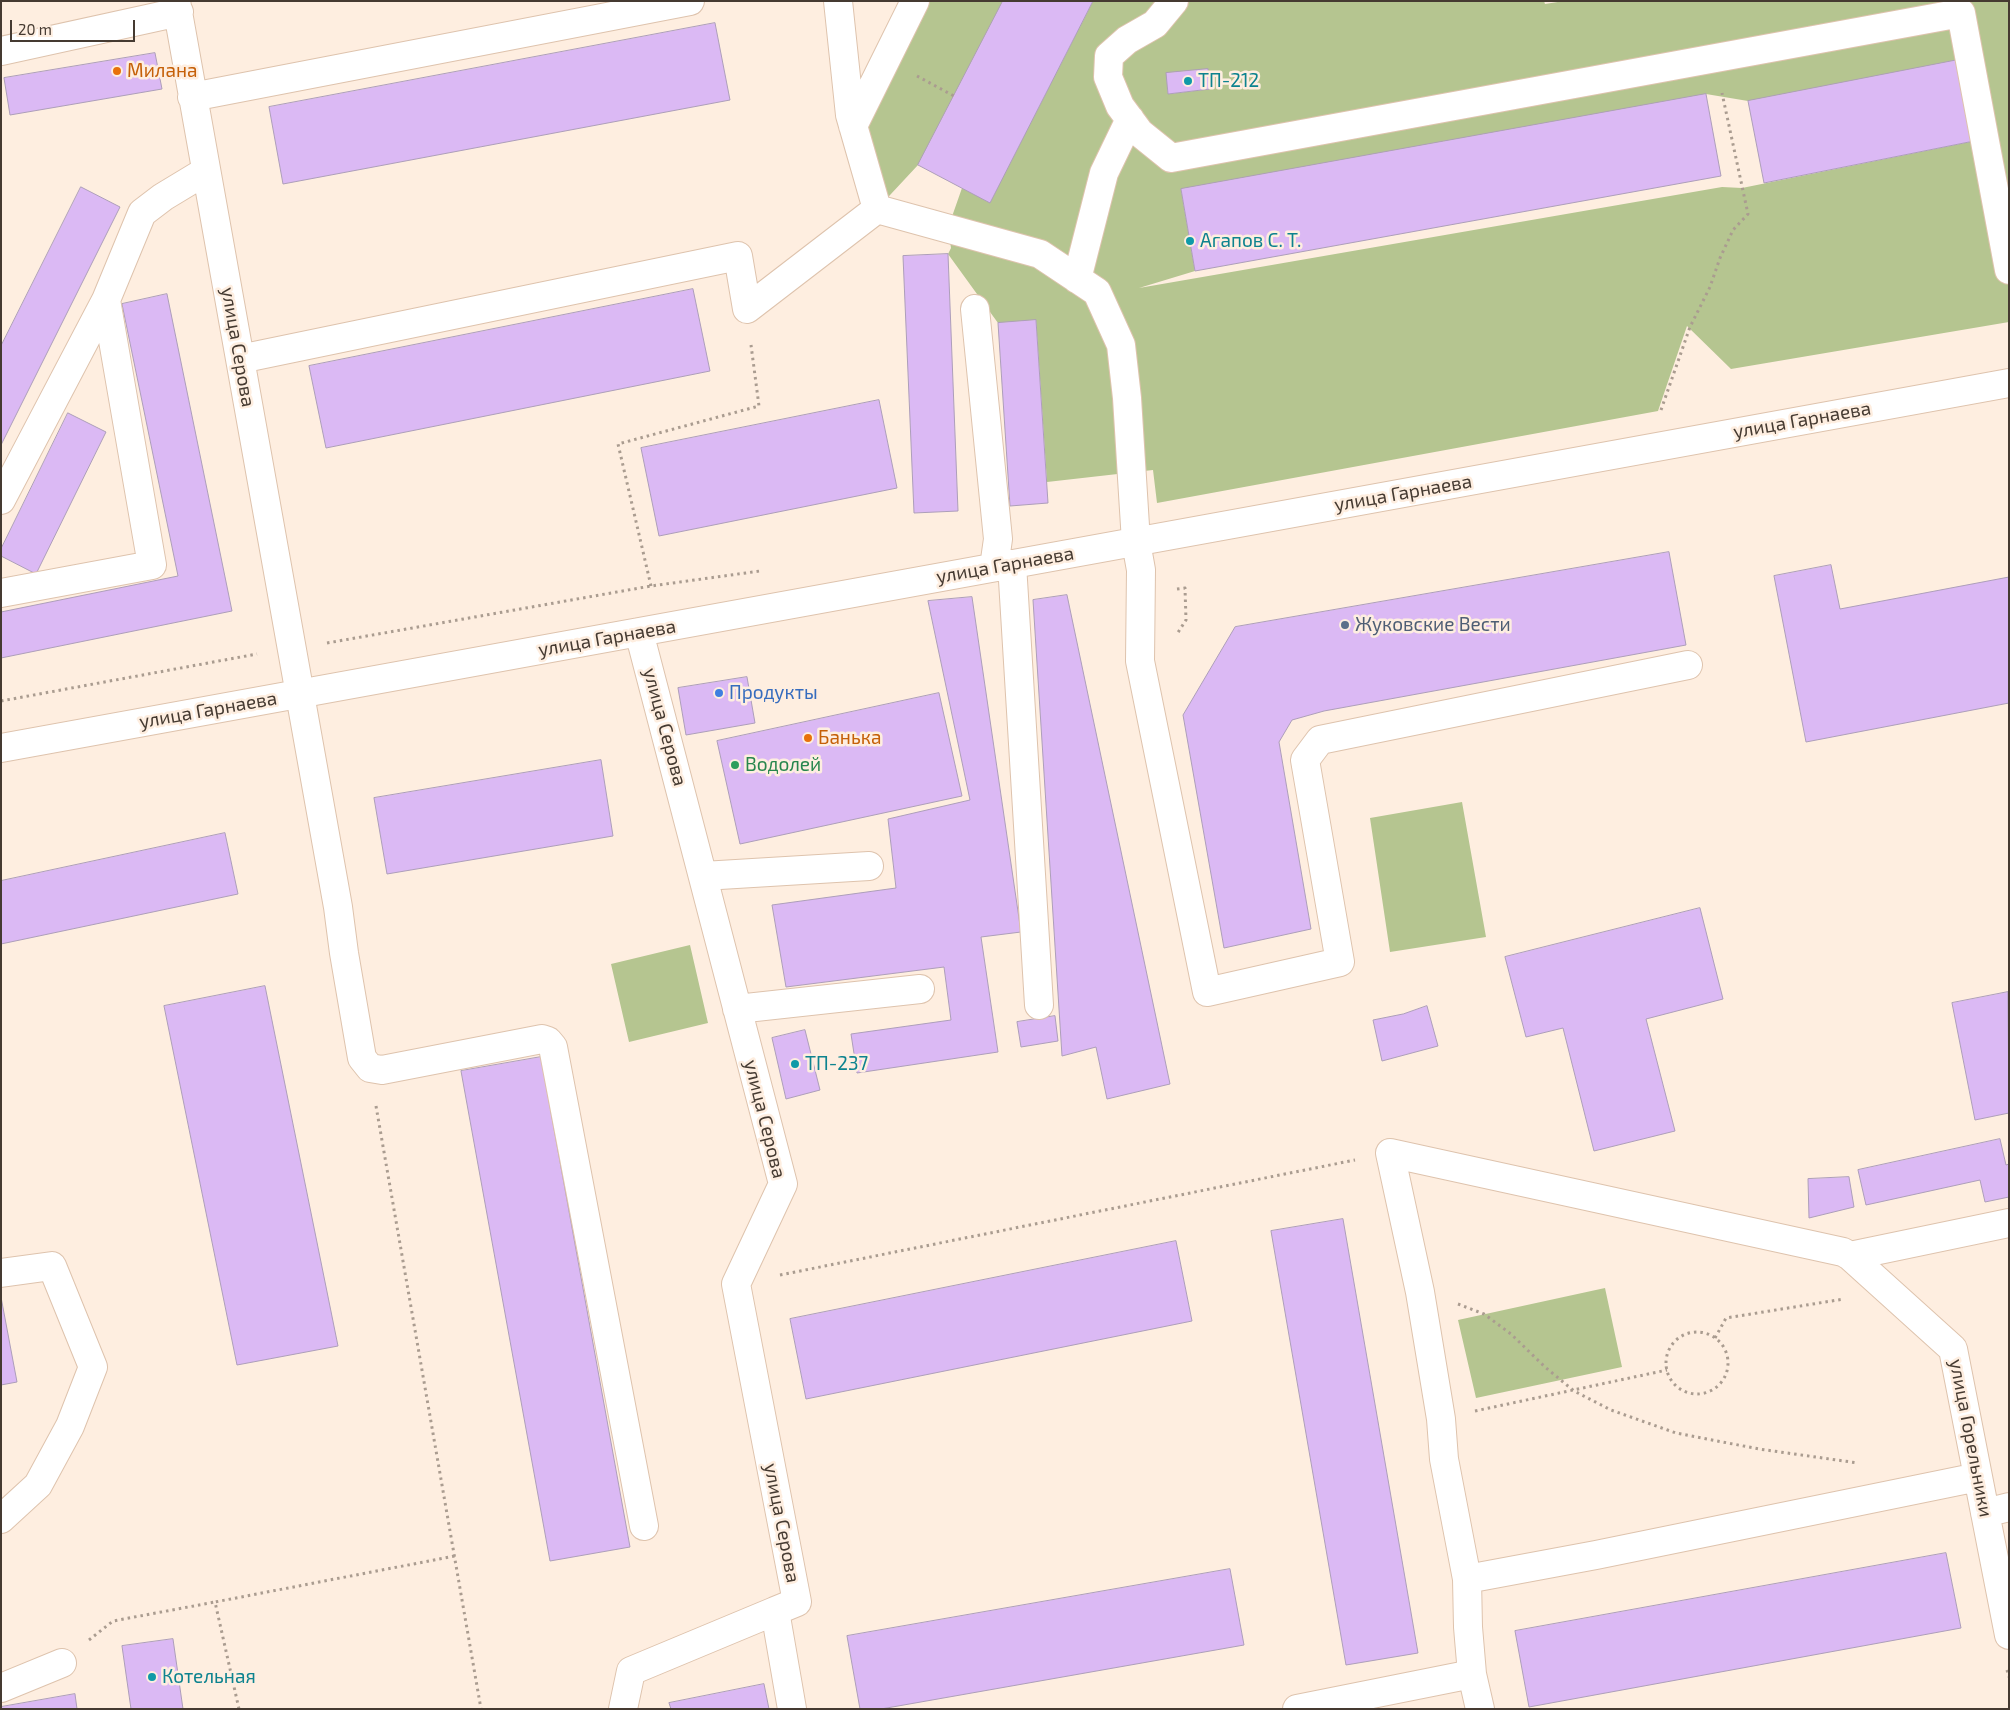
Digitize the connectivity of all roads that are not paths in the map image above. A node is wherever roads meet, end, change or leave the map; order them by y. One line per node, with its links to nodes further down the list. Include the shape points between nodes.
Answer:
1 (690, 1): 7 (street)
2 (838, 1): 9 (street)
3 (915, 1): 9 (street)
4 (1174, 1): 8 (street, via 1155,24 1127,40 1108,56 1108,77 1120,106)
5 (177, 7): 6 (street); 7 (street, улица Серова)
6 (1, 51)
7 (192, 97): 10 (street, улица Серова)
8 (1130, 120): 12 (street, via 1140,133 1172,158 1961,13); 13 (street, via 1104,173)
9 (853, 126): 11 (street)
10 (206, 171): 14 (street, via 162,197 142,214); 16 (street, улица Серова)
11 (877, 209): 13 (street, via 1040,254); 16 (street, via 746,309 738,256)
12 (2009, 270)
13 (1077, 280): 19 (street, via 1096,292 1121,345)
14 (106, 300): 18 (street); 21 (street, via 152,565)
15 (975, 309): 20 (street)
16 (240, 359): 24 (street, улица Серова)
17 (2009, 383): 19 (street, улица Гарнаева)
18 (1, 500)
19 (1136, 542): 20 (street, улица Гарнаева); 23 (street, via 1141,570 1140,661 1207,992 1340,962 1304,760 1320,740)
20 (1003, 566): 22 (street, улица Гарнаева); 29 (street)
21 (1, 593)
22 (640, 632): 24 (street, улица Гарнаева); 27 (street, улица Серова)
23 (1688, 665)
24 (299, 694): 25 (street, улица Гарнаева); 37 (street, улица Серова, via 362,1058 370,1068 382,1070 542,1039 553,1047)
25 (1, 748)
26 (869, 866): 27 (street)
27 (703, 876): 30 (street, улица Серова)
28 (920, 990): 30 (street)
29 (1039, 1005)
30 (738, 1009): 39 (street, улица Серова, via 783,1184 736,1284 797,1602)
31 (2009, 1224): 32 (street)
32 (1850, 1256): 34 (street, улица Горельники, via 1954,1348); 38 (street, via 1390,1153 1420,1292 1444,1459)
33 (1, 1273): 36 (street, via 52,1266 93,1367 70,1426 38,1485)
34 (1978, 1477): 35 (street, улица Горельники); 38 (street)
35 (1997, 1510): 40 (street, улица Горельники)
36 (1, 1519)
37 (644, 1526)
38 (1467, 1579): 42 (street)
39 (774, 1611): 44 (street, via 631,1671); 45 (street, улица Серова)
40 (2009, 1635)
41 (62, 1663): 43 (street)
42 (1472, 1674): 46 (street); 47 (street)
43 (1, 1688)
44 (622, 1709)
45 (792, 1709)
46 (1296, 1709)
47 (1480, 1709)

